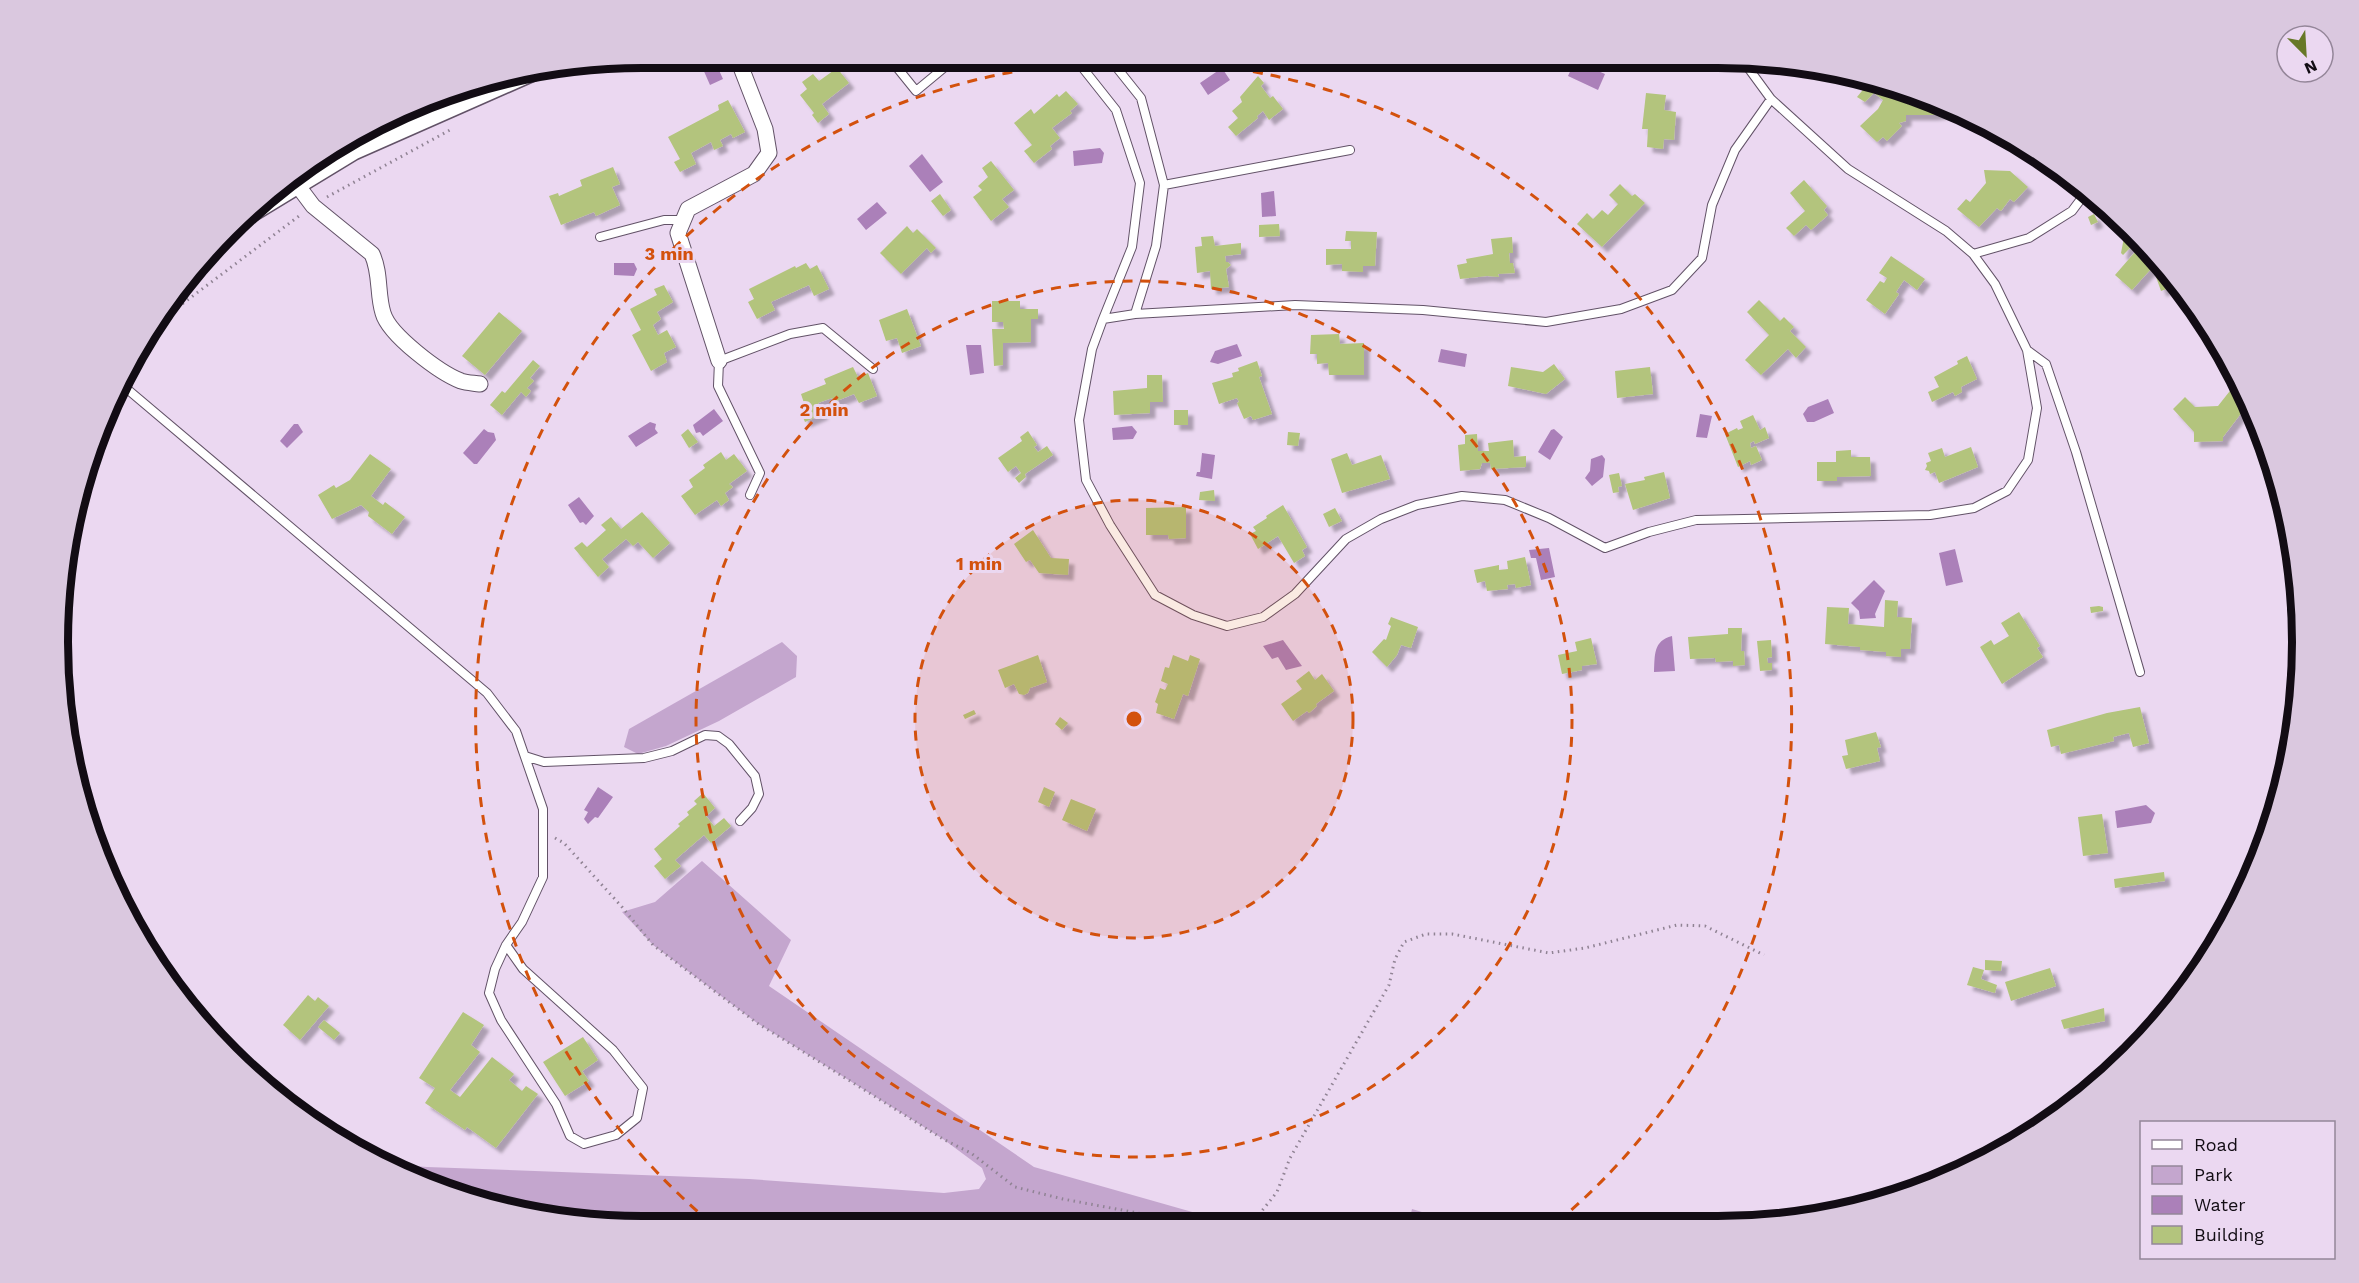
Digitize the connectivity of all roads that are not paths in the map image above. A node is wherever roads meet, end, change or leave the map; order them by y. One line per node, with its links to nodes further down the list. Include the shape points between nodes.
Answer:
1 (741, 67): 14 (street, via 765,129 769,153 754,174 688,209)
2 (897, 67): 3 (lane, via 916,91)
3 (945, 67)
4 (1082, 67): 18 (lane, via 1116,110 1140,183 1132,247)
5 (1117, 67): 12 (lane, via 1142,98)
6 (1749, 69): 8 (lane)
7 (529, 79): 10 (main road, via 352,149)
8 (1771, 99): 16 (lane, via 1848,169 1946,231); 17 (lane, via 1735,150 1712,205 1702,258 1671,291 1621,309 1546,322 1423,310 1295,305)
9 (1350, 150): 12 (lane)
10 (309, 174)
11 (296, 183): 22 (street, via 313,206 372,254 377,263 383,315 394,333 454,377)
12 (1164, 185): 17 (lane, via 1156,246)
13 (2082, 198): 16 (lane, via 2072,211 2030,238)
14 (684, 220): 15 (lane, via 664,220); 20 (street, via 678,233)
15 (600, 237)
16 (1973, 254): 19 (lane, via 1995,284)
17 (1135, 314): 18 (lane)
18 (1103, 319): 19 (lane, via 1092,349 1079,420 1086,480 1155,595 1193,615 1227,626 1263,617 1295,594 1346,539 1381,519 1417,505 1462,496 1504,500 1549,518 1605,548 1696,520 1930,514 1974,508 2007,491 2028,460 2037,408)
19 (2027, 350): 25 (lane, via 2046,364)
20 (719, 361): 21 (lane, via 790,334 823,328); 24 (lane, via 718,386 760,473)
21 (873, 369)
22 (480, 384)
23 (127, 389): 26 (lane, via 487,693 516,731)
24 (750, 495)
25 (2140, 672)
26 (525, 756): 27 (lane, via 544,762 644,758 672,751 705,735 718,736 755,776 759,794); 28 (lane, via 543,809 543,877 522,922)
27 (740, 821)
28 (506, 945): 28 (lane, via 489,993 501,1020 556,1104 570,1136 584,1144 616,1135 637,1118 643,1088 613,1050 523,969)

